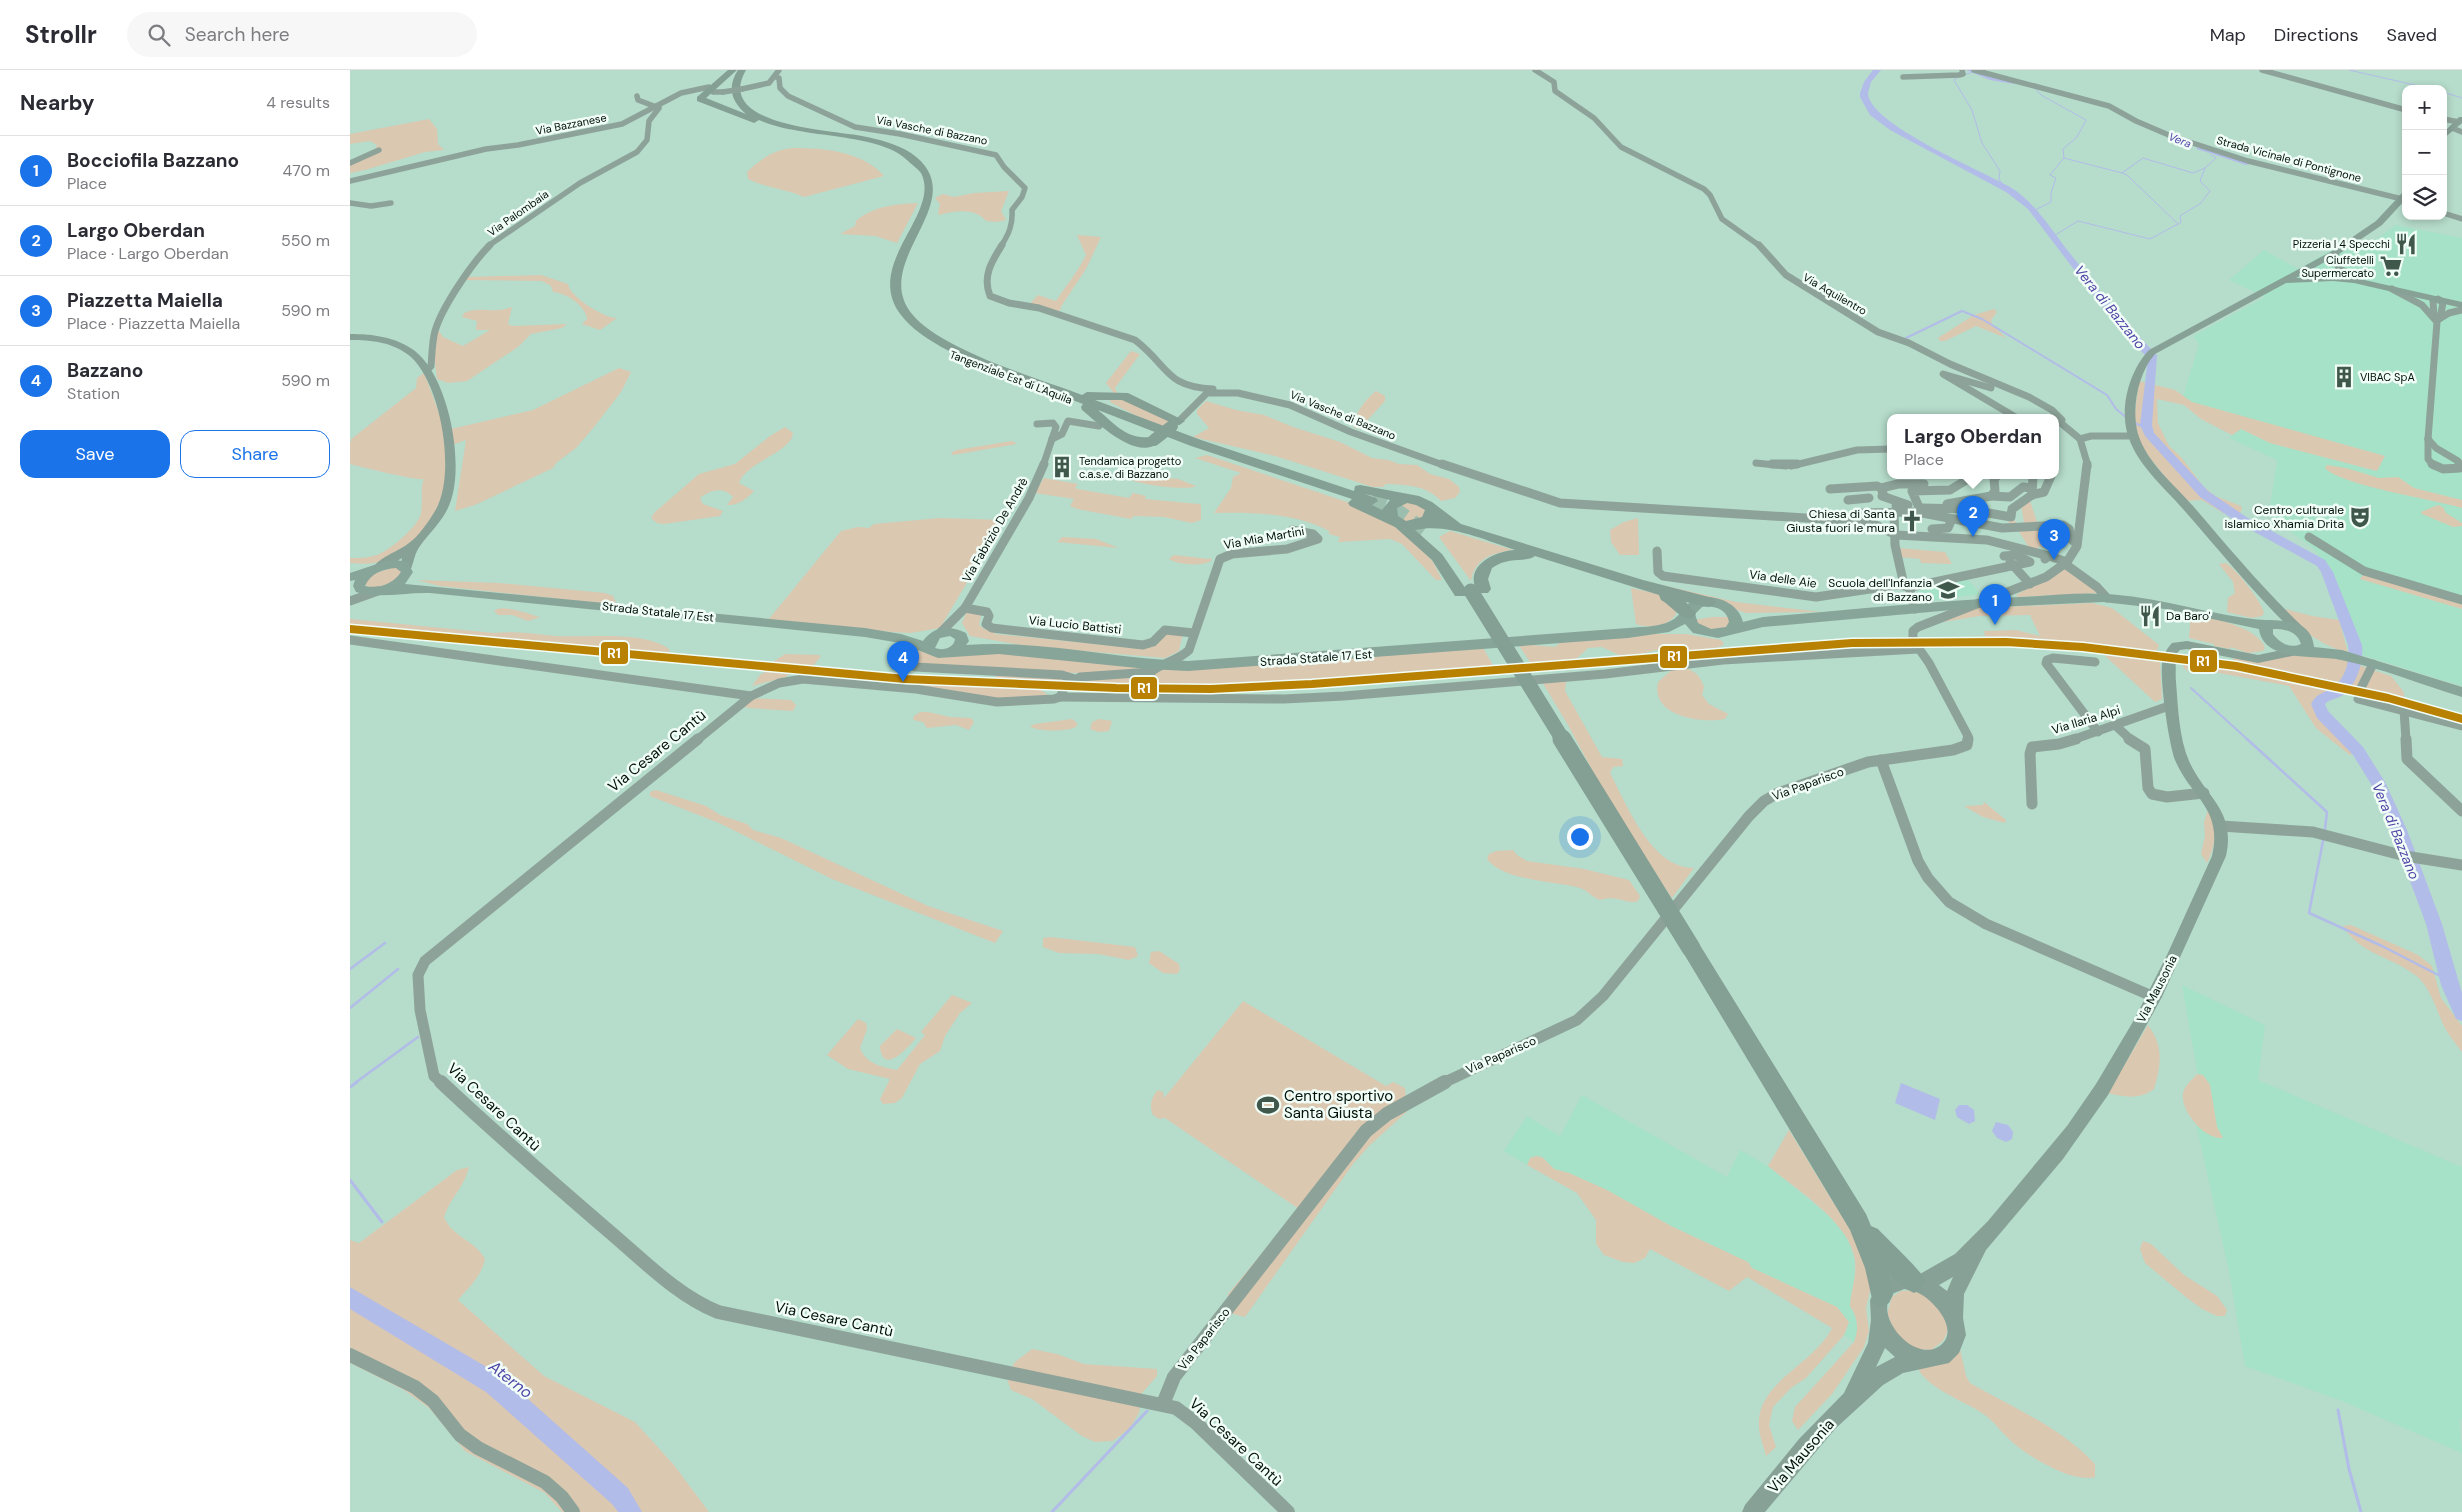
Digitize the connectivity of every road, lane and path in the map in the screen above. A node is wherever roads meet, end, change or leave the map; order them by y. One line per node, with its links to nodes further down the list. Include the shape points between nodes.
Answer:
1 (735, 70): 10 (highway); 16 (highway, Tangenziale Est di L'Aquila, via 729,84 729,96 740,111)
2 (742, 70): 40 (highway, Tangenziale Est di L'Aquila, via 735,93 740,104 759,117 782,125 880,143 901,151 923,168 930,180 927,204 894,277 897,297 905,312 940,342)
3 (779, 70): 9 (street)
4 (1535, 70): 46 (street, Via Aquilentro, via 1554,82 1555,91 1594,118 1621,147 1704,189 1722,219 1757,243 1793,281 1880,333 1909,342 1950,364 2033,399)
5 (1974, 70): 23 (street, Strada Vicinale di Pontignone, via 2109,106 2172,136 2248,161)
6 (2262, 70): 13 (street)
7 (1961, 73): 8 (street)
8 (1903, 77)
9 (776, 78): 10 (street, Via Bazzanese, bridge, via 767,85); 41 (street, Via Vasche di Bazzano, via 788,96 852,126 996,155 1025,188 1012,210 1010,234 988,267 986,289 990,296 1039,308 1135,340 1174,380 1192,388 1218,389)
10 (713, 90): 12 (street, Via Bazzanese, via 679,94); 16 (highway, via 700,99)
11 (637, 96): 12 (street, via 637,100)
12 (657, 107): 22 (street, Via Bazzanese, via 614,126 519,145 487,148); 39 (street, Via Palombaia, via 650,121 647,140 637,152 580,183 488,246 444,310 436,331 431,366)
13 (2402, 109)
14 (2447, 119): 15 (street)
15 (2461, 121): 17 (main road)
16 (762, 122): 43 (highway, Tangenziale Est di L'Aquila, via 791,131 876,146 894,153 916,168 922,180 920,204 893,258 887,278 887,290 897,315 912,331 961,359)
17 (2452, 128): 18 (street); 19 (main road)
18 (2462, 132)
19 (2447, 133)
20 (379, 150): 21 (street)
21 (350, 163)
22 (350, 181)
23 (2402, 198)
24 (2402, 199): 29 (main road, via 2379,223)
25 (350, 203): 26 (street, via 369,206)
26 (391, 203)
27 (2447, 214): 28 (street)
28 (2462, 219)
29 (2335, 253): 30 (main road); 31 (main road, via 2337,266)
30 (2308, 267): 31 (main road, via 2328,269); 31 (main road, via 2318,274); 32 (main road)
31 (2348, 278): 32 (main road, via 2313,278); 33 (main road)
32 (2276, 284): 54 (main road, via 2150,354 2140,368 2136,384 2131,420)
33 (2384, 287): 34 (main road); 37 (street, via 2420,303)
34 (2438, 299): 35 (main road); 37 (street, via 2443,303)
35 (2462, 305)
36 (2462, 310): 37 (street)
37 (2437, 319): 57 (street)
38 (350, 337): 39 (main road, via 377,337 393,342 417,358)
39 (426, 370): 89 (main road, via 448,428 451,459 442,509)
40 (1059, 390): 42 (highway, via 1089,396); 48 (highway, Tangenziale Est di L'Aquila)
41 (1220, 392): 52 (street, via 1205,394); 80 (street, Via Vasche di Bazzano, via 1290,405 1359,436 1560,503)
42 (1113, 396): 48 (highway, via 1107,404); 52 (highway, via 1128,398)
43 (1087, 407): 48 (highway, Tangenziale Est di L'Aquila); 53 (highway)
44 (2010, 414): 45 (street, via 1943,373 2018,398)
45 (2049, 414)
46 (2057, 414)
47 (2059, 416): 49 (street, Via Aquilentro)
48 (1132, 422): 52 (highway, Tangenziale Est di L'Aquila); 53 (highway, via 1118,426)
49 (2061, 422): 56 (street)
50 (1037, 424): 55 (street, via 1055,425)
51 (1099, 426): 55 (street, via 1068,421 1062,434)
52 (1167, 431): 53 (highway, via 1140,443); 70 (highway); 71 (highway); 82 (highway, via 1283,481 1364,506)
53 (1117, 432)
54 (2134, 436): 56 (street); 113 (main road, via 2154,468)
55 (1052, 439): 118 (street, Via Fabrizio De Andrè, via 1031,493)
56 (2080, 439): 93 (street, via 2088,465)
57 (2428, 439): 57 (street, via 2430,463 2449,470 2460,468 2458,461 2436,448)
58 (1887, 449): 59 (street, via 1857,450 1790,466)
59 (1756, 463)
60 (1968, 479): 65 (street)
61 (1994, 479): 69 (street, via 1995,491)
62 (2033, 479): 66 (street)
63 (2050, 479): 66 (street, via 2046,491)
64 (1830, 489): 67 (street, via 1855,486)
65 (1952, 489): 67 (street, via 1909,483); 68 (street, via 1914,490 1911,492); 73 (street)
66 (2031, 492): 69 (street, via 2023,488 2010,497); 79 (street, via 2012,509 2012,517)
67 (1877, 495): 72 (street); 74 (street)
68 (1914, 496): 75 (street, via 1937,494); 76 (street)
69 (1991, 496): 73 (street)
70 (1404, 499): 77 (highway, via 1421,501); 82 (highway, via 1390,508 1389,514)
71 (1371, 500)
72 (1848, 500)
73 (1962, 500): 75 (street)
74 (1907, 504): 76 (street); 78 (street)
75 (1945, 506): 76 (street); 79 (street, via 1975,510)
76 (1917, 508): 78 (street); 81 (street)
77 (1432, 510): 83 (highway); 88 (highway)
78 (1893, 510): 80 (street); 87 (street)
79 (1997, 518): 84 (street)
80 (1844, 519): 87 (street, via 1874,524)
81 (1952, 519): 84 (street); 85 (street, via 1948,528)
82 (1396, 522): 83 (highway); 110 (highway)
83 (1423, 527): 88 (highway, via 1444,526); 110 (highway)
84 (1993, 527): 91 (street); 93 (street, via 2063,525 2069,528 2072,540)
85 (1932, 529)
86 (1292, 530): 128 (street, Via Mia Martini, via 1314,534 1318,539 1297,546 1221,558)
87 (1896, 535): 91 (street); 105 (street, via 1895,545)
88 (1485, 536): 103 (highway)
89 (422, 537): 99 (main road, via 397,558); 101 (main road, via 408,557)
90 (2309, 537): 114 (street, via 2364,571)
91 (1971, 538): 92 (street)
92 (1993, 543): 95 (street); 96 (street)
93 (2077, 544): 98 (street)
94 (1657, 551): 105 (street, Via delle Aie, via 1658,572 1663,576 1797,595 1824,596)
95 (2004, 556): 97 (street, via 2017,555); 100 (street)
96 (2044, 559): 97 (street); 98 (street)
97 (2030, 561): 100 (street, Via delle Aie)
98 (2064, 565): 104 (street); 112 (street, via 2097,587)
99 (378, 567): 101 (main road, via 396,564); 102 (main road); 106 (main road, via 361,579)
100 (2014, 567): 104 (street); 105 (street, Via delle Aie)
101 (407, 570): 107 (main road, Strada Statale 17 Est, via 414,583); 109 (main road, via 398,583)
102 (350, 576)
103 (1624, 579): 108 (highway); 116 (highway)
104 (2030, 584): 111 (street)
105 (1907, 586): 119 (street)
106 (358, 588): 109 (main road, Strada Statale 17 Est); 115 (street, via 359,595)
107 (430, 589): 109 (main road, Strada Statale 17 Est); 132 (main road, Strada Statale 17 Est)
108 (1654, 590): 110 (highway, via 1538,556 1519,554 1501,556 1489,562); 121 (highway, via 1678,602)
109 (380, 591): 115 (street)
110 (1472, 591): 162 (highway, bridge, via 1545,732); 162 (highway, bridge, via 1570,730)
111 (2017, 595): 112 (main road); 117 (main road)
112 (2107, 598): 123 (main road, via 2165,604)
113 (2267, 598): 124 (main road, via 2275,616); 126 (main road)
114 (2462, 600)
115 (350, 601)
116 (1708, 602): 120 (main road); 121 (main road, via 1695,605)
117 (1974, 604): 119 (main road); 135 (street, via 1914,629)
118 (964, 608): 127 (street, Via Fabrizio De Andrè); 128 (street, Via Lucio Battisti, via 987,612 986,624 992,628 1145,645 1164,631); 131 (street, Via Fabrizio De Andrè, via 959,622)
119 (1915, 609): 122 (main road)
120 (1733, 612): 122 (main road, via 1761,618); 125 (main road)
121 (1688, 615): 129 (main road, Strada Statale 17 Est, via 1669,627); 130 (main road, via 1696,628)
122 (1849, 615): 125 (main road, via 1763,622)
123 (2216, 617): 124 (main road); 134 (main road)
124 (2270, 625): 126 (main road, via 2282,624); 134 (main road, via 2265,631)
125 (1734, 628): 130 (main road, via 1724,634)
126 (2301, 632): 139 (main road, via 2309,642); 142 (main road)
127 (939, 633): 131 (main road, via 951,631); 132 (main road, Strada Statale 17 Est); 137 (main road, via 930,640)
128 (1194, 633): 138 (street, Via Mia Martini)
129 (1628, 633): 130 (main road, Strada Statale 17 Est); 145 (main road, Strada Statale 17 Est)
130 (1707, 633)
131 (960, 635): 136 (main road, Strada Statale 17 Est); 140 (main road, via 961,644)
132 (886, 636): 137 (main road, Strada Statale 17 Est, via 915,642)
133 (350, 640): 151 (street)
134 (2271, 641): 139 (main road, via 2282,648); 141 (main road, via 2276,650)
135 (1915, 643): 148 (street, via 1605,674 1287,699); 158 (street, Via Paparisco, via 1929,663 1969,742 1958,749)
136 (1004, 649): 140 (main road, Strada Statale 17 Est, via 974,648); 146 (main road, Strada Statale 17 Est)
137 (930, 650): 140 (main road, via 936,654)
138 (1188, 650): 145 (street, via 1190,657 1197,661); 146 (street, via 1180,659)
139 (2300, 650): 141 (main road); 142 (main road)
140 (951, 652)
141 (2274, 656): 153 (main road, via 2252,658 2176,646 2170,655 2169,673)
142 (2346, 656): 144 (main road)
143 (2095, 662): 157 (street, via 2053,658 2046,663)
144 (2370, 663): 149 (street); 150 (main road)
145 (1233, 664): 146 (main road, Strada Statale 17 Est)
146 (1159, 665): 148 (street, Via Cesare Cantù, via 1147,672)
147 (915, 667): 148 (street, via 1062,675)
148 (1067, 688): 151 (street, Via Cesare Cantù, via 1043,701 1003,702 916,689 809,680 779,683)
149 (2361, 688)
150 (2462, 692)
151 (751, 696): 175 (street, Via Cesare Cantù, via 426,961 418,974 420,1010 434,1076 538,1171 652,1268 703,1306 718,1312)
152 (2358, 698): 154 (street)
153 (2173, 707): 155 (street, Via Ilaria Alpi); 159 (main road, via 2180,756)
154 (2404, 710): 156 (street); 161 (street, via 2407,759)
155 (2116, 726): 157 (street, Via Ilaria Alpi); 159 (street, via 2145,749 2148,788 2152,794 2167,797)
156 (2462, 726)
157 (2098, 732): 160 (street, Via Ilaria Alpi, via 2032,748)
158 (1881, 760): 165 (street, via 1918,861 1949,902 1976,919); 175 (street, Via Paparisco, via 1794,787 1764,801 1748,816 1603,996 1577,1020 1464,1072 1387,1114 1366,1131 1174,1377)
159 (2204, 793): 163 (main road)
160 (2032, 804)
161 (2462, 811)
162 (1612, 820): 166 (highway, bridge)
163 (2222, 826): 164 (street, via 2299,830 2402,857); 165 (main road, Via Mausonia, via 2223,843 2218,856)
164 (2462, 865)
165 (2154, 998): 167 (main road, Via Mausonia, via 2082,1120)
166 (1858, 1222): 168 (highway, via 1898,1269); 169 (highway, via 1877,1268)
167 (1983, 1242): 168 (main road, Via Mausonia, via 1945,1273); 171 (main road, Via Mausonia, via 1956,1293)
168 (1917, 1282): 169 (main road, Via Mausonia, via 1896,1282); 171 (main road, via 1931,1288 1943,1299)
169 (1881, 1295): 170 (main road, Via Mausonia)
170 (1880, 1320): 173 (main road, Via Mausonia, via 1894,1345 1908,1355); 174 (main road, Via Mausonia, via 1877,1345)
171 (1955, 1324): 173 (main road, Via Mausonia, via 1954,1342 1946,1353 1937,1358)
172 (350, 1355): 176 (street, via 415,1387 433,1401 460,1435 478,1448 545,1482)
173 (1923, 1359): 174 (main road, Via Mausonia, via 1895,1365)
174 (1849, 1399): 178 (main road, Via Mausonia)
175 (1162, 1404): 177 (street, Via Cesare Cantù, via 1176,1408 1196,1423)
176 (573, 1512)
177 (1288, 1512)
178 (1752, 1512)

